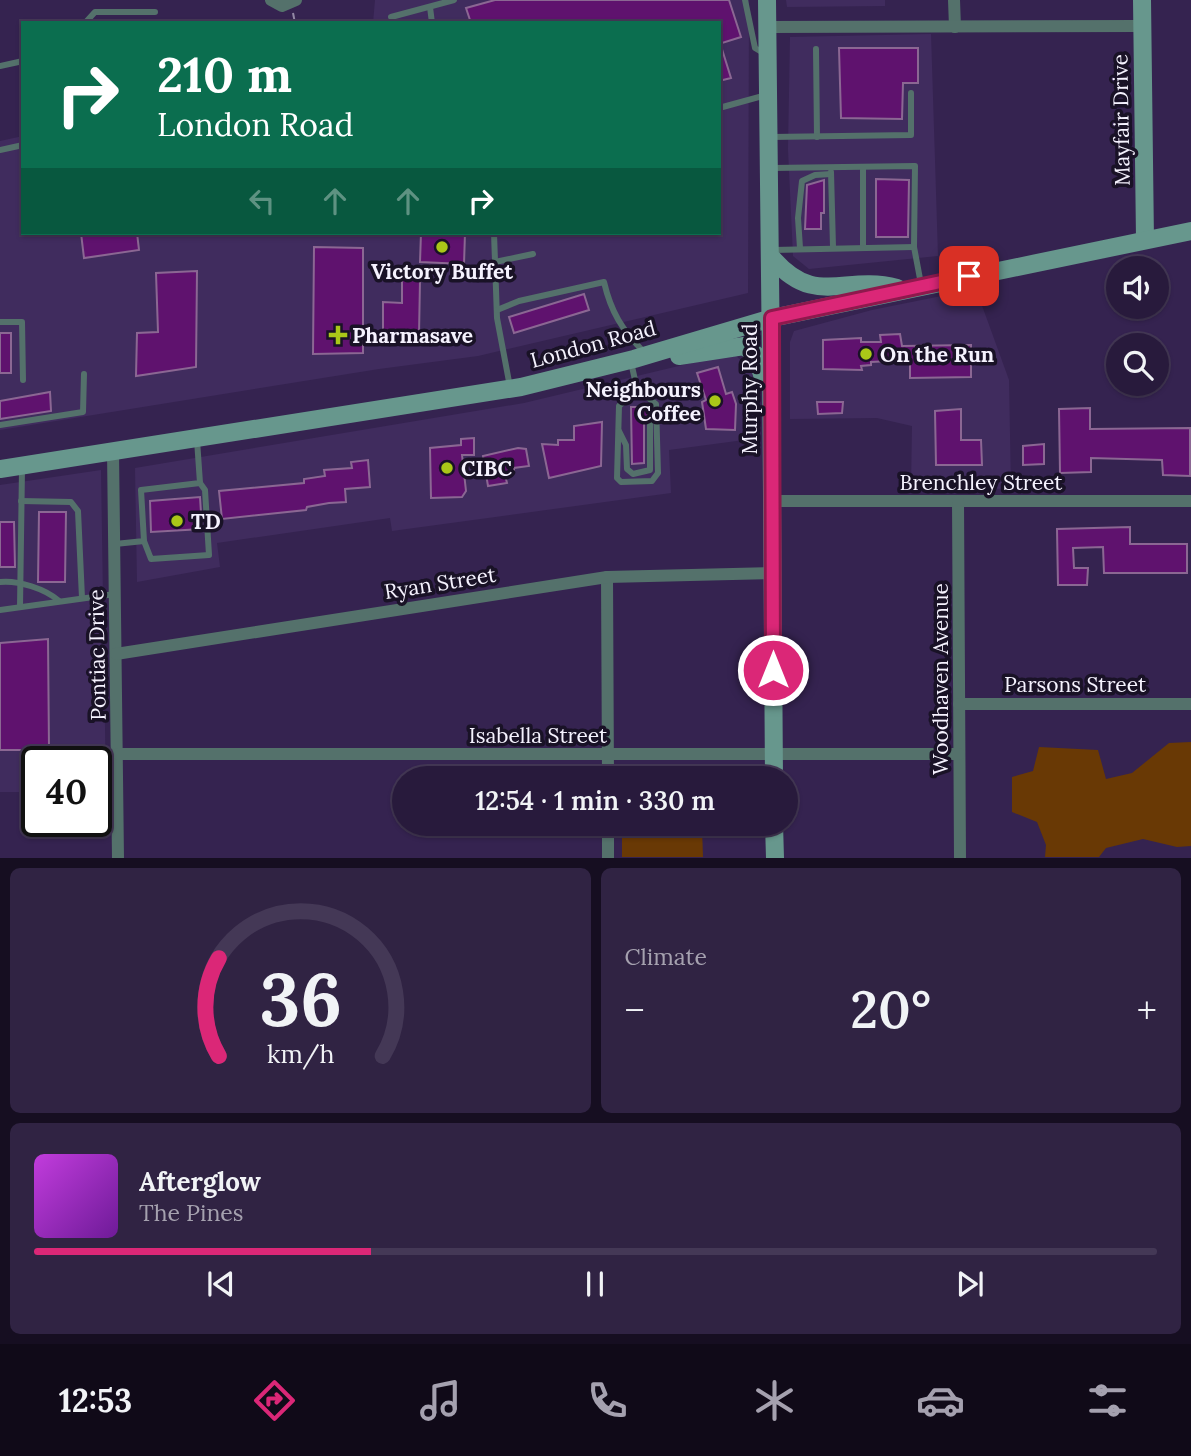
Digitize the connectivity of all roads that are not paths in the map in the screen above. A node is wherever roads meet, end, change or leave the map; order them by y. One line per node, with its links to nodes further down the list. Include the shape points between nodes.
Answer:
1 (271, 0): 2 (street, via 282,6)
2 (296, 0)
3 (454, 0): 8 (lane)
4 (745, 0): 17 (lane, via 755,48)
5 (768, 0): 14 (main road, Murphy Road)
6 (954, 0): 15 (street)
7 (1142, 0): 13 (main road, Mayfair Drive)
8 (430, 7): 10 (lane); 12 (lane)
9 (155, 12): 11 (lane, via 95,12)
10 (391, 17)
11 (87, 21)
12 (432, 21)
13 (1142, 26): 15 (street); 32 (main road, Mayfair Drive)
14 (768, 27): 15 (street); 17 (main road, Murphy Road)
15 (955, 27)
16 (816, 50): 24 (lane)
17 (768, 57): 21 (main road, Murphy Road)
18 (21, 61): 19 (lane)
19 (0, 66)
20 (911, 93): 24 (lane, via 911,135)
21 (768, 94): 22 (lane); 23 (main road, Murphy Road)
22 (721, 107)
23 (769, 137): 24 (lane); 28 (main road, Murphy Road)
24 (817, 137)
25 (21, 145): 26 (lane)
26 (0, 149)
27 (863, 167): 29 (lane); 34 (lane); 35 (lane, via 915,166)
28 (769, 168): 29 (lane); 38 (main road, Murphy Road)
29 (831, 171): 33 (lane); 36 (lane, via 802,181)
30 (1191, 231): 32 (main road, London Road)
31 (494, 235): 39 (lane)
32 (1145, 240): 40 (main road, London Road)
33 (833, 247): 34 (lane); 36 (lane)
34 (863, 247): 35 (lane)
35 (915, 247): 40 (lane)
36 (800, 248): 38 (lane)
37 (533, 254): 39 (lane)
38 (773, 255): 40 (main road, via 793,280 805,285 879,283); 42 (main road, Murphy Road)
39 (495, 262): 41 (lane)
40 (913, 288): 42 (main road, London Road)
41 (497, 310): 44 (lane, via 604,282 610,307); 47 (lane)
42 (772, 318): 44 (main road, London Road); 49 (main road, Murphy Road)
43 (0, 322): 46 (lane, via 22,322)
44 (637, 358): 47 (main road, London Road); 48 (lane); 49 (main road, via 670,358 744,346 759,360)
45 (83, 374): 51 (lane, via 83,412)
46 (23, 380)
47 (511, 389): 53 (main road, London Road)
48 (637, 389): 50 (lane, via 656,404); 52 (lane, via 619,406)
49 (770, 409): 60 (main road, Murphy Road)
50 (656, 416): 52 (lane, via 650,423 650,470 643,474 627,469 626,445); 52 (lane, via 658,473 652,481 621,482 617,478)
51 (0, 425)
52 (618, 429)
53 (196, 439): 54 (main road, London Road); 57 (lane)
54 (113, 451): 55 (main road, London Road); 63 (street, Pontiac Drive)
55 (22, 466): 56 (main road, London Road); 59 (lane)
56 (0, 469)
57 (200, 483): 62 (lane, via 141,490); 62 (lane, via 205,490 209,555 151,559)
58 (1191, 500): 61 (street, Brenchley Street)
59 (21, 501): 67 (lane); 69 (lane, via 71,502 78,511)
60 (771, 501): 61 (street, Brenchley Street); 64 (main road, Murphy Road)
61 (958, 501): 74 (street, Woodhaven Avenue)
62 (144, 541): 63 (lane)
63 (115, 544): 68 (street, Pontiac Drive)
64 (773, 573): 65 (street, Ryan Street); 78 (main road, Murphy Road)
65 (607, 577): 73 (street, Ryan Street); 77 (street)
66 (0, 582): 67 (lane)
67 (20, 583): 70 (lane); 71 (lane)
68 (115, 594): 69 (lane); 73 (street, Pontiac Drive)
69 (82, 598): 70 (lane)
70 (60, 601): 71 (lane)
71 (20, 607): 72 (lane)
72 (0, 610)
73 (116, 654): 76 (street, Pontiac Drive)
74 (959, 704): 75 (street, Parsons Street); 79 (street, Woodhaven Avenue)
75 (1191, 704)
76 (118, 754): 77 (street, Isabella Street); 84 (street, Pontiac Drive)
77 (608, 754): 78 (street, Isabella Street); 80 (street)
78 (774, 754): 79 (street, Isabella Street); 81 (main road, Murphy Road)
79 (959, 754): 87 (street, Woodhaven Avenue)
80 (608, 766)
81 (774, 766)
82 (608, 836): 85 (street)
83 (774, 836): 86 (main road)
84 (118, 858)
85 (608, 858)
86 (775, 858)
87 (960, 858)

